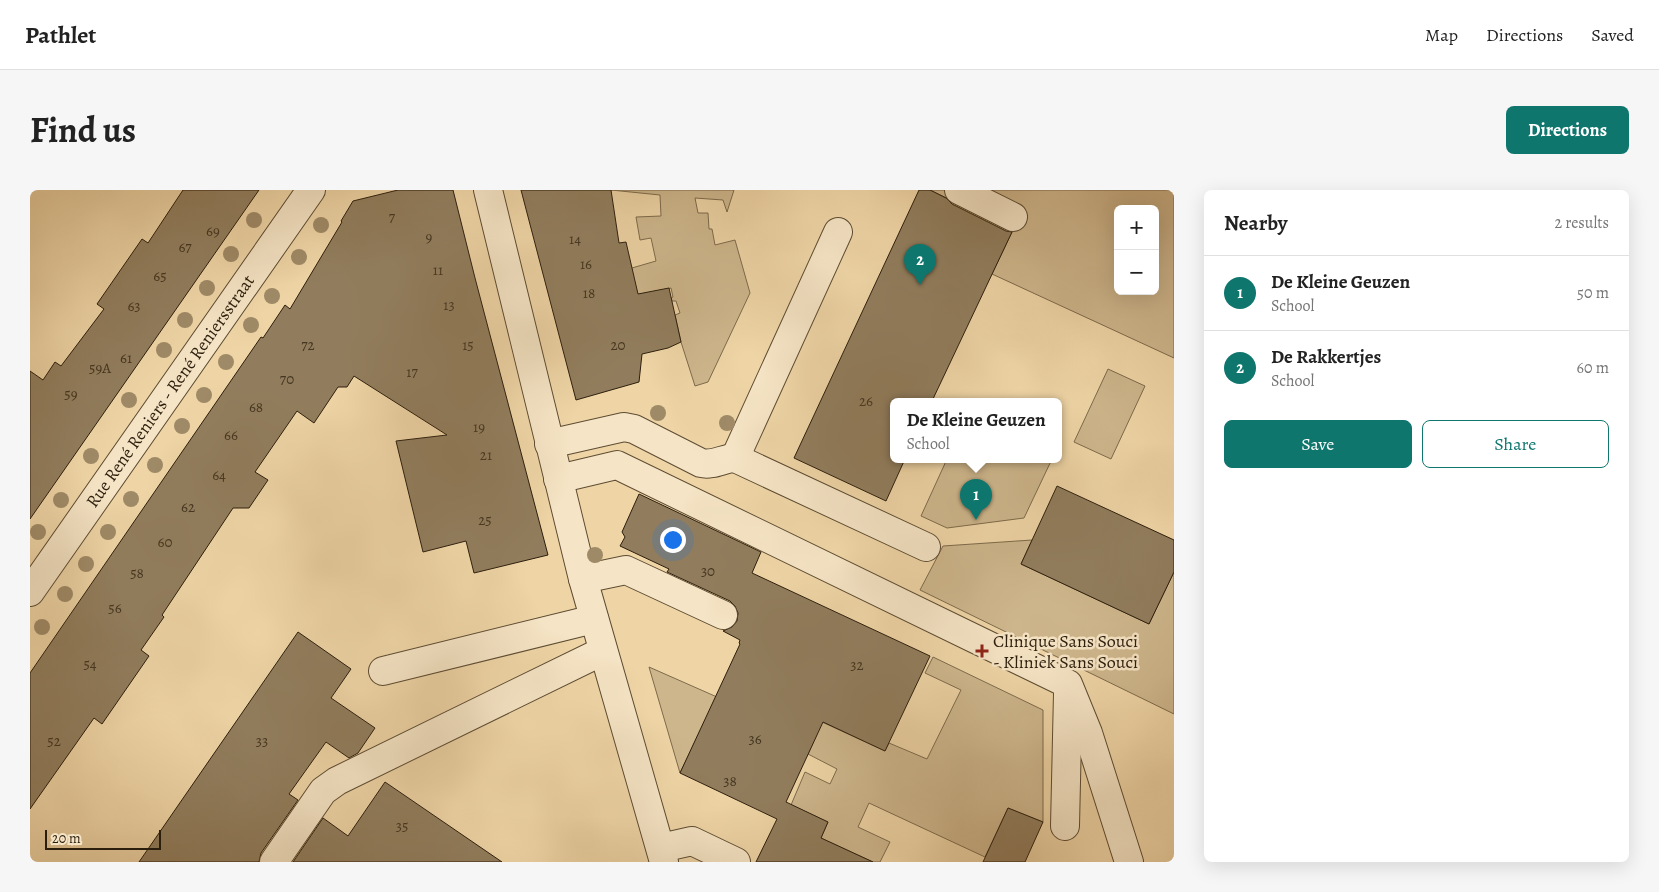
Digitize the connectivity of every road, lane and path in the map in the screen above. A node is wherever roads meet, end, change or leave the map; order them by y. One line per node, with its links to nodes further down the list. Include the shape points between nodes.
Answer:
1 (311, 190): 11 (street, Rue René Reniers - René Reniersstraat)
2 (488, 190): 6 (street)
3 (959, 190): 4 (street)
4 (1013, 217)
5 (838, 232): 7 (street)
6 (549, 444): 7 (street, via 624,427 701,463); 8 (street)
7 (736, 458): 9 (street)
8 (558, 480): 10 (street); 16 (street, via 617,464)
9 (926, 547)
10 (583, 579): 12 (street, via 626,570); 13 (street)
11 (30, 592)
12 (722, 615)
13 (594, 619): 14 (street); 15 (street)
14 (603, 651): 18 (street); 19 (street, via 337,781 323,791)
15 (383, 671)
16 (1068, 684): 17 (street); 21 (street, via 1088,733)
17 (1065, 826)
18 (662, 855): 20 (street, via 692,842)
19 (274, 862)
20 (736, 862)
21 (1129, 862)

